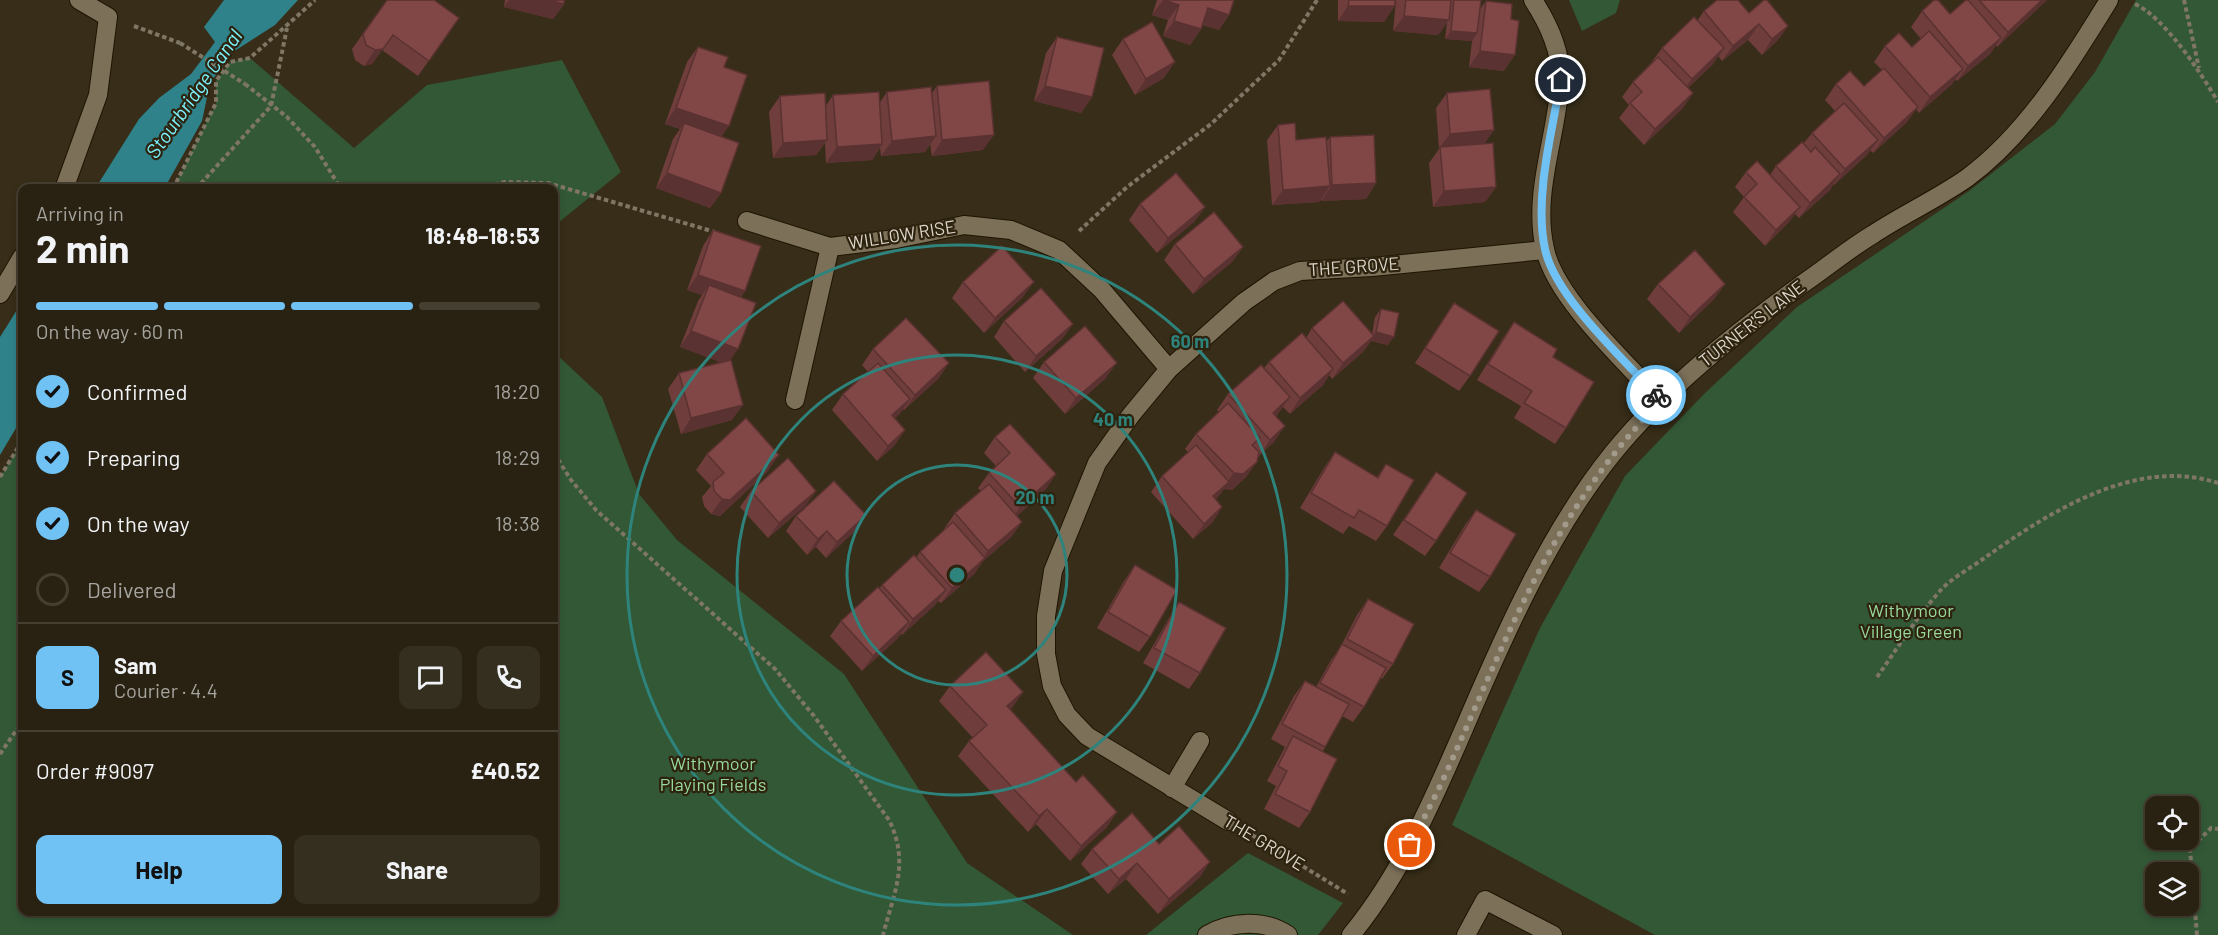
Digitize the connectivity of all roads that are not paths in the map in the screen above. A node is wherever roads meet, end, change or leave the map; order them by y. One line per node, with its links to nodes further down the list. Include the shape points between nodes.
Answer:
1 (79, 0): 4 (street, via 108,17 98,95)
2 (1533, 0): 7 (street, via 1545,18 1561,80 1543,190)
3 (2109, 0): 12 (street, TURNER'S LANE, via 2042,102 1968,177 1870,235 1718,347)
4 (66, 184)
5 (747, 221): 6 (street, WILLOW RISE)
6 (830, 247): 10 (street, WILLOW RISE, via 964,225 1011,230 1059,250 1102,290); 11 (street, WILLOW RISE)
7 (1545, 250): 10 (street, THE GROVE, via 1300,271 1274,280 1244,302); 12 (street, via 1573,303)
8 (18, 264): 9 (street)
9 (0, 294)
10 (1169, 369): 14 (street, THE GROVE, via 1131,415 1093,473 1053,572 1046,616 1046,654 1052,686 1067,715 1087,736)
11 (795, 400)
12 (1661, 401): 18 (street, TURNER'S LANE, via 1613,453 1563,528 1525,595 1410,845 1379,901)
13 (1200, 741): 14 (street)
14 (1172, 788): 15 (street, THE GROVE)
15 (1228, 821)
16 (1207, 935): 17 (street, via 1219,928 1248,924)
17 (1288, 935)
18 (1351, 935)
19 (1466, 935): 20 (street, via 1485,900)
20 (1553, 935)

